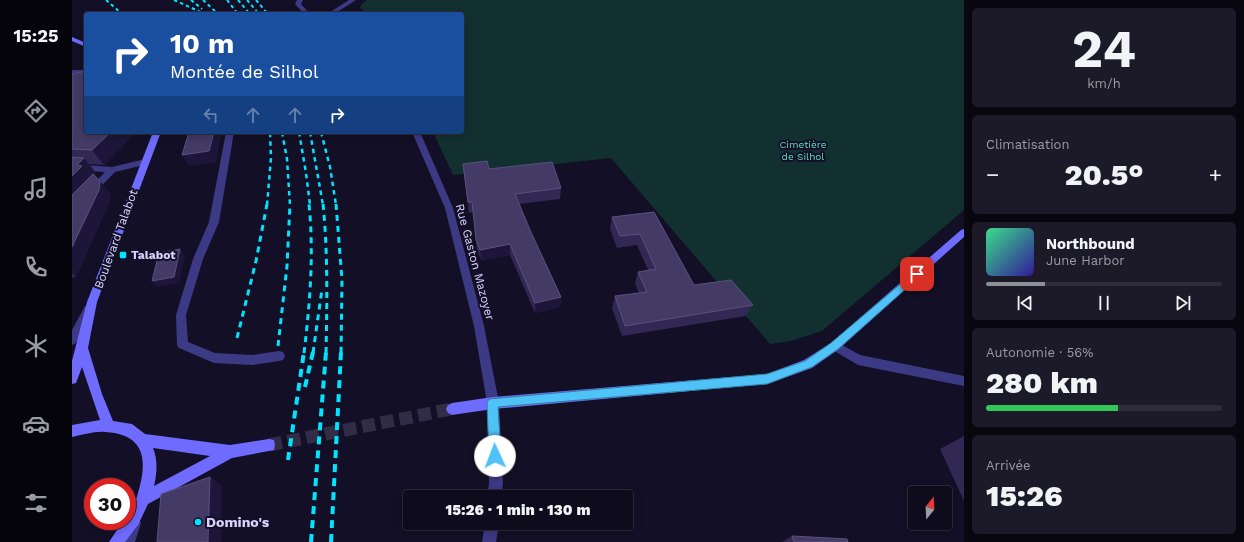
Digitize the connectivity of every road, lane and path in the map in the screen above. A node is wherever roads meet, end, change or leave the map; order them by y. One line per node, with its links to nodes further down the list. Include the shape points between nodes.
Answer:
1 (300, 0): 5 (street, via 298,4)
2 (353, 0): 3 (street)
3 (341, 4): 4 (street); 6 (street)
4 (347, 11)
5 (305, 12)
6 (332, 12)
7 (72, 39): 8 (main road)
8 (84, 44)
9 (72, 72): 10 (street)
10 (84, 72)
11 (156, 134): 14 (main road, Boulevard Talabot)
12 (230, 134): 23 (street, via 214,222 198,259 180,315 183,345 214,358 252,360)
13 (417, 134): 26 (street, Rue Gaston Mazoyer, via 448,208 479,326)
14 (145, 162): 16 (street); 19 (main road, Boulevard Talabot)
15 (72, 167): 16 (street)
16 (112, 170): 17 (street)
17 (72, 211)
18 (964, 232): 21 (main road)
19 (92, 302): 20 (street); 22 (main road, Boulevard Talabot)
20 (72, 340)
21 (834, 346): 25 (street, via 858,360); 26 (main road, via 808,364 767,379)
22 (82, 348): 24 (main road, Boulevard Talabot); 28 (main road, Boulevard Talabot)
23 (279, 356)
24 (72, 379)
25 (964, 381)
26 (493, 403): 27 (main road); 33 (street, Rue Gaston Mazoyer)
27 (452, 409)
28 (108, 425): 29 (main road, via 88,426); 30 (main road, via 128,429)
29 (72, 431)
30 (144, 440): 32 (main road); 34 (main road, via 150,453 152,470)
31 (269, 445): 32 (main road)
32 (230, 452): 34 (main road)
33 (495, 490)
34 (145, 498): 35 (main road)
35 (136, 517)
36 (126, 530): 39 (main road)
37 (132, 530): 40 (street)
38 (491, 530): 41 (street)
39 (116, 542)
40 (128, 542)
41 (489, 542)

